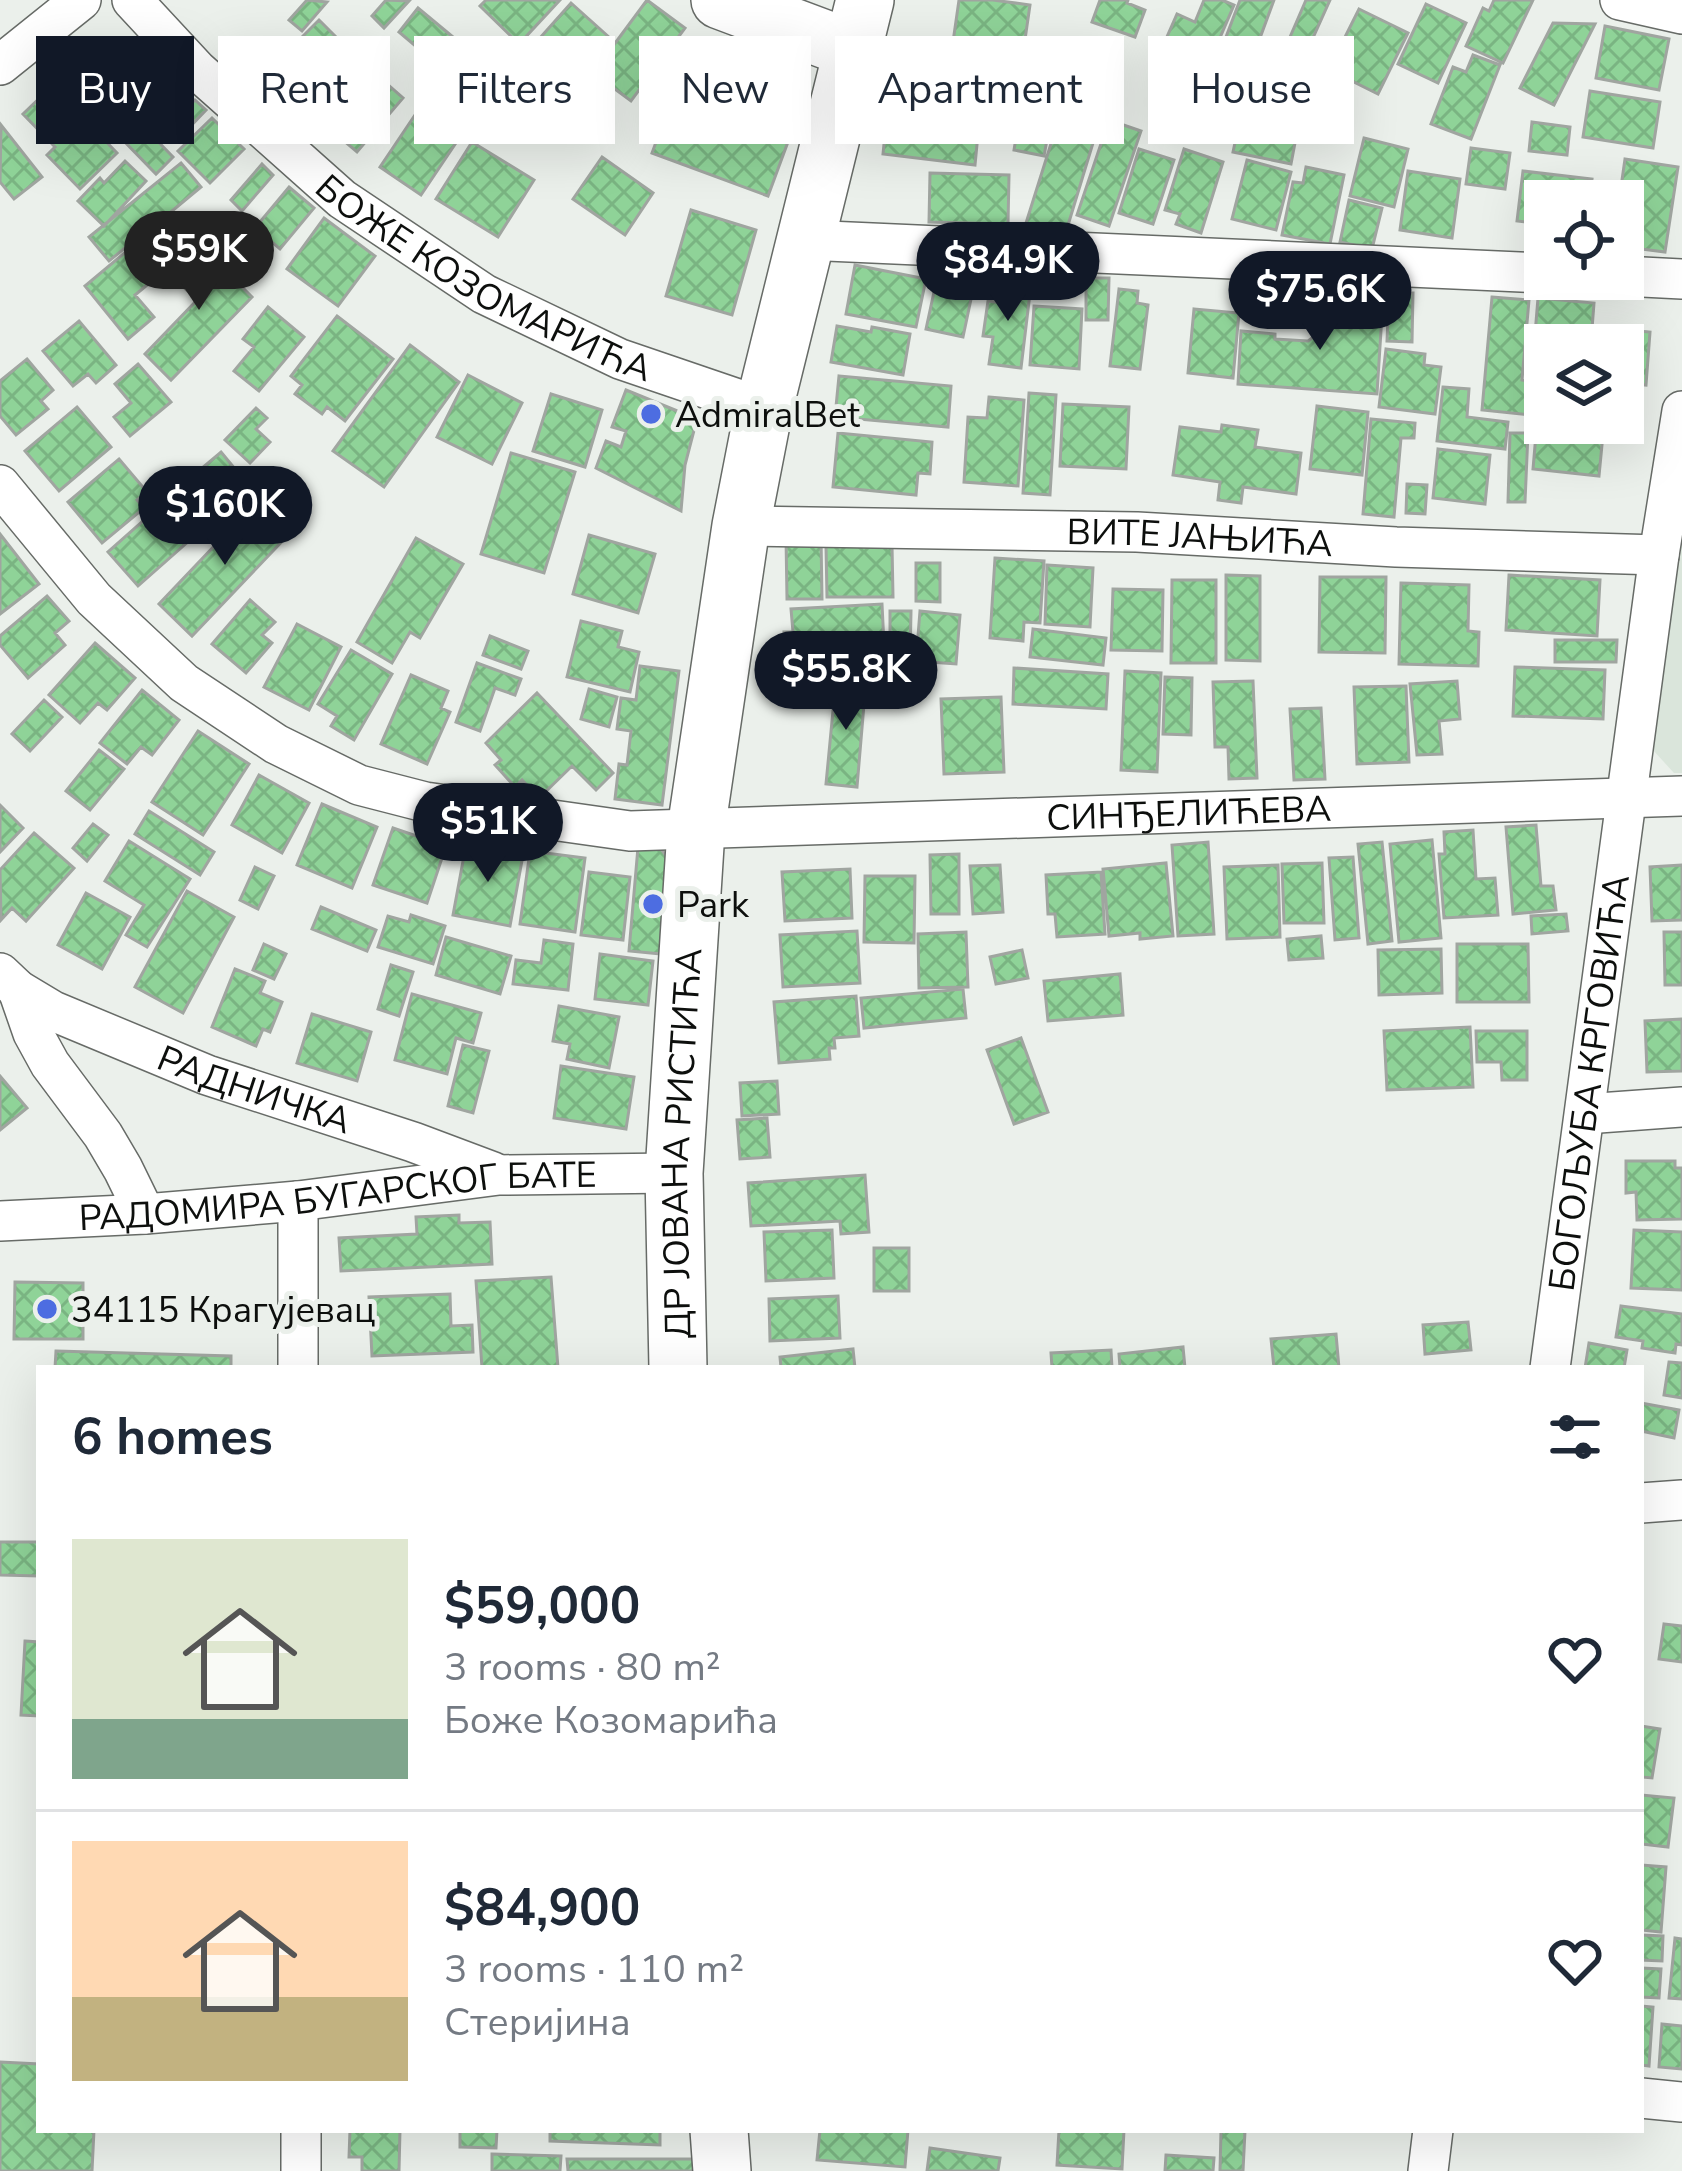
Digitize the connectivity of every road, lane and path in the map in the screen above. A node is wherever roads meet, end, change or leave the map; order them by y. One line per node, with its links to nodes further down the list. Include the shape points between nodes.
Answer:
1 (81, 0): 7 (street)
2 (132, 0): 12 (street, БОЖЕ КОЗОМАРИЋА, via 197,70 342,199 484,294 620,359)
3 (720, 0): 6 (street)
4 (1620, 0): 5 (street)
5 (1682, 14)
6 (858, 25): 8 (street, ДР ЈОВАНА РИСТИЋА)
7 (0, 65)
8 (805, 240): 9 (street); 12 (street, ДР ЈОВАНА РИСТИЋА)
9 (1524, 272)
10 (1644, 278): 11 (street)
11 (1682, 279)
12 (764, 408): 15 (street, ДР ЈОВАНА РИСТИЋА)
13 (1682, 411): 16 (street, БОГОЉУБА КРГОВИЋА)
14 (0, 485): 19 (street, СИНЂЕЛИЋЕВА, via 94,599 184,683 276,744 358,785 631,832)
15 (741, 526): 16 (street, ВИТЕ ЈАЊИЋА, via 1137,532); 19 (street, ДР ЈОВАНА РИСТИЋА)
16 (1659, 555): 18 (street, БОГОЉУБА КРГОВИЋА)
17 (1682, 796): 18 (street, СИНЂЕЛИЋЕВА)
18 (1628, 797): 19 (street, СИНЂЕЛИЋЕВА); 22 (street, БОГОЉУБА КРГОВИЋА)
19 (696, 830): 23 (street, ДР ЈОВАНА РИСТИЋА)
20 (9, 981): 24 (street, РАДНИЧКА, via 53,1011 207,1075); 26 (street, РАДНИЧКА, via 50,1064 103,1135)
21 (1682, 1106): 22 (street)
22 (1585, 1114): 30 (street, БОГОЉУБА КРГОВИЋА)
23 (674, 1173): 24 (street, РАДОМИРА БУГАРСКОГ БАТЕ); 29 (street, ДР ЈОВАНА РИСТИЋА)
24 (499, 1174): 25 (street, РАДОМИРА БУГАРСКОГ БАТЕ)
25 (298, 1202): 26 (street, РАДОМИРА БУГАРСКОГ БАТЕ); 28 (street)
26 (145, 1214): 27 (street, РАДОМИРА БУГАРСКОГ БАТЕ)
27 (0, 1221)
28 (298, 1365)
29 (678, 1365)
30 (1550, 1365)
31 (1682, 1500): 32 (street)
32 (1644, 1503)
33 (1644, 2098): 34 (street)
34 (1682, 2102)
35 (301, 2133): 38 (street)
36 (719, 2133): 39 (street)
37 (1433, 2133): 40 (street)
38 (301, 2171)
39 (722, 2171)
40 (1428, 2171)

